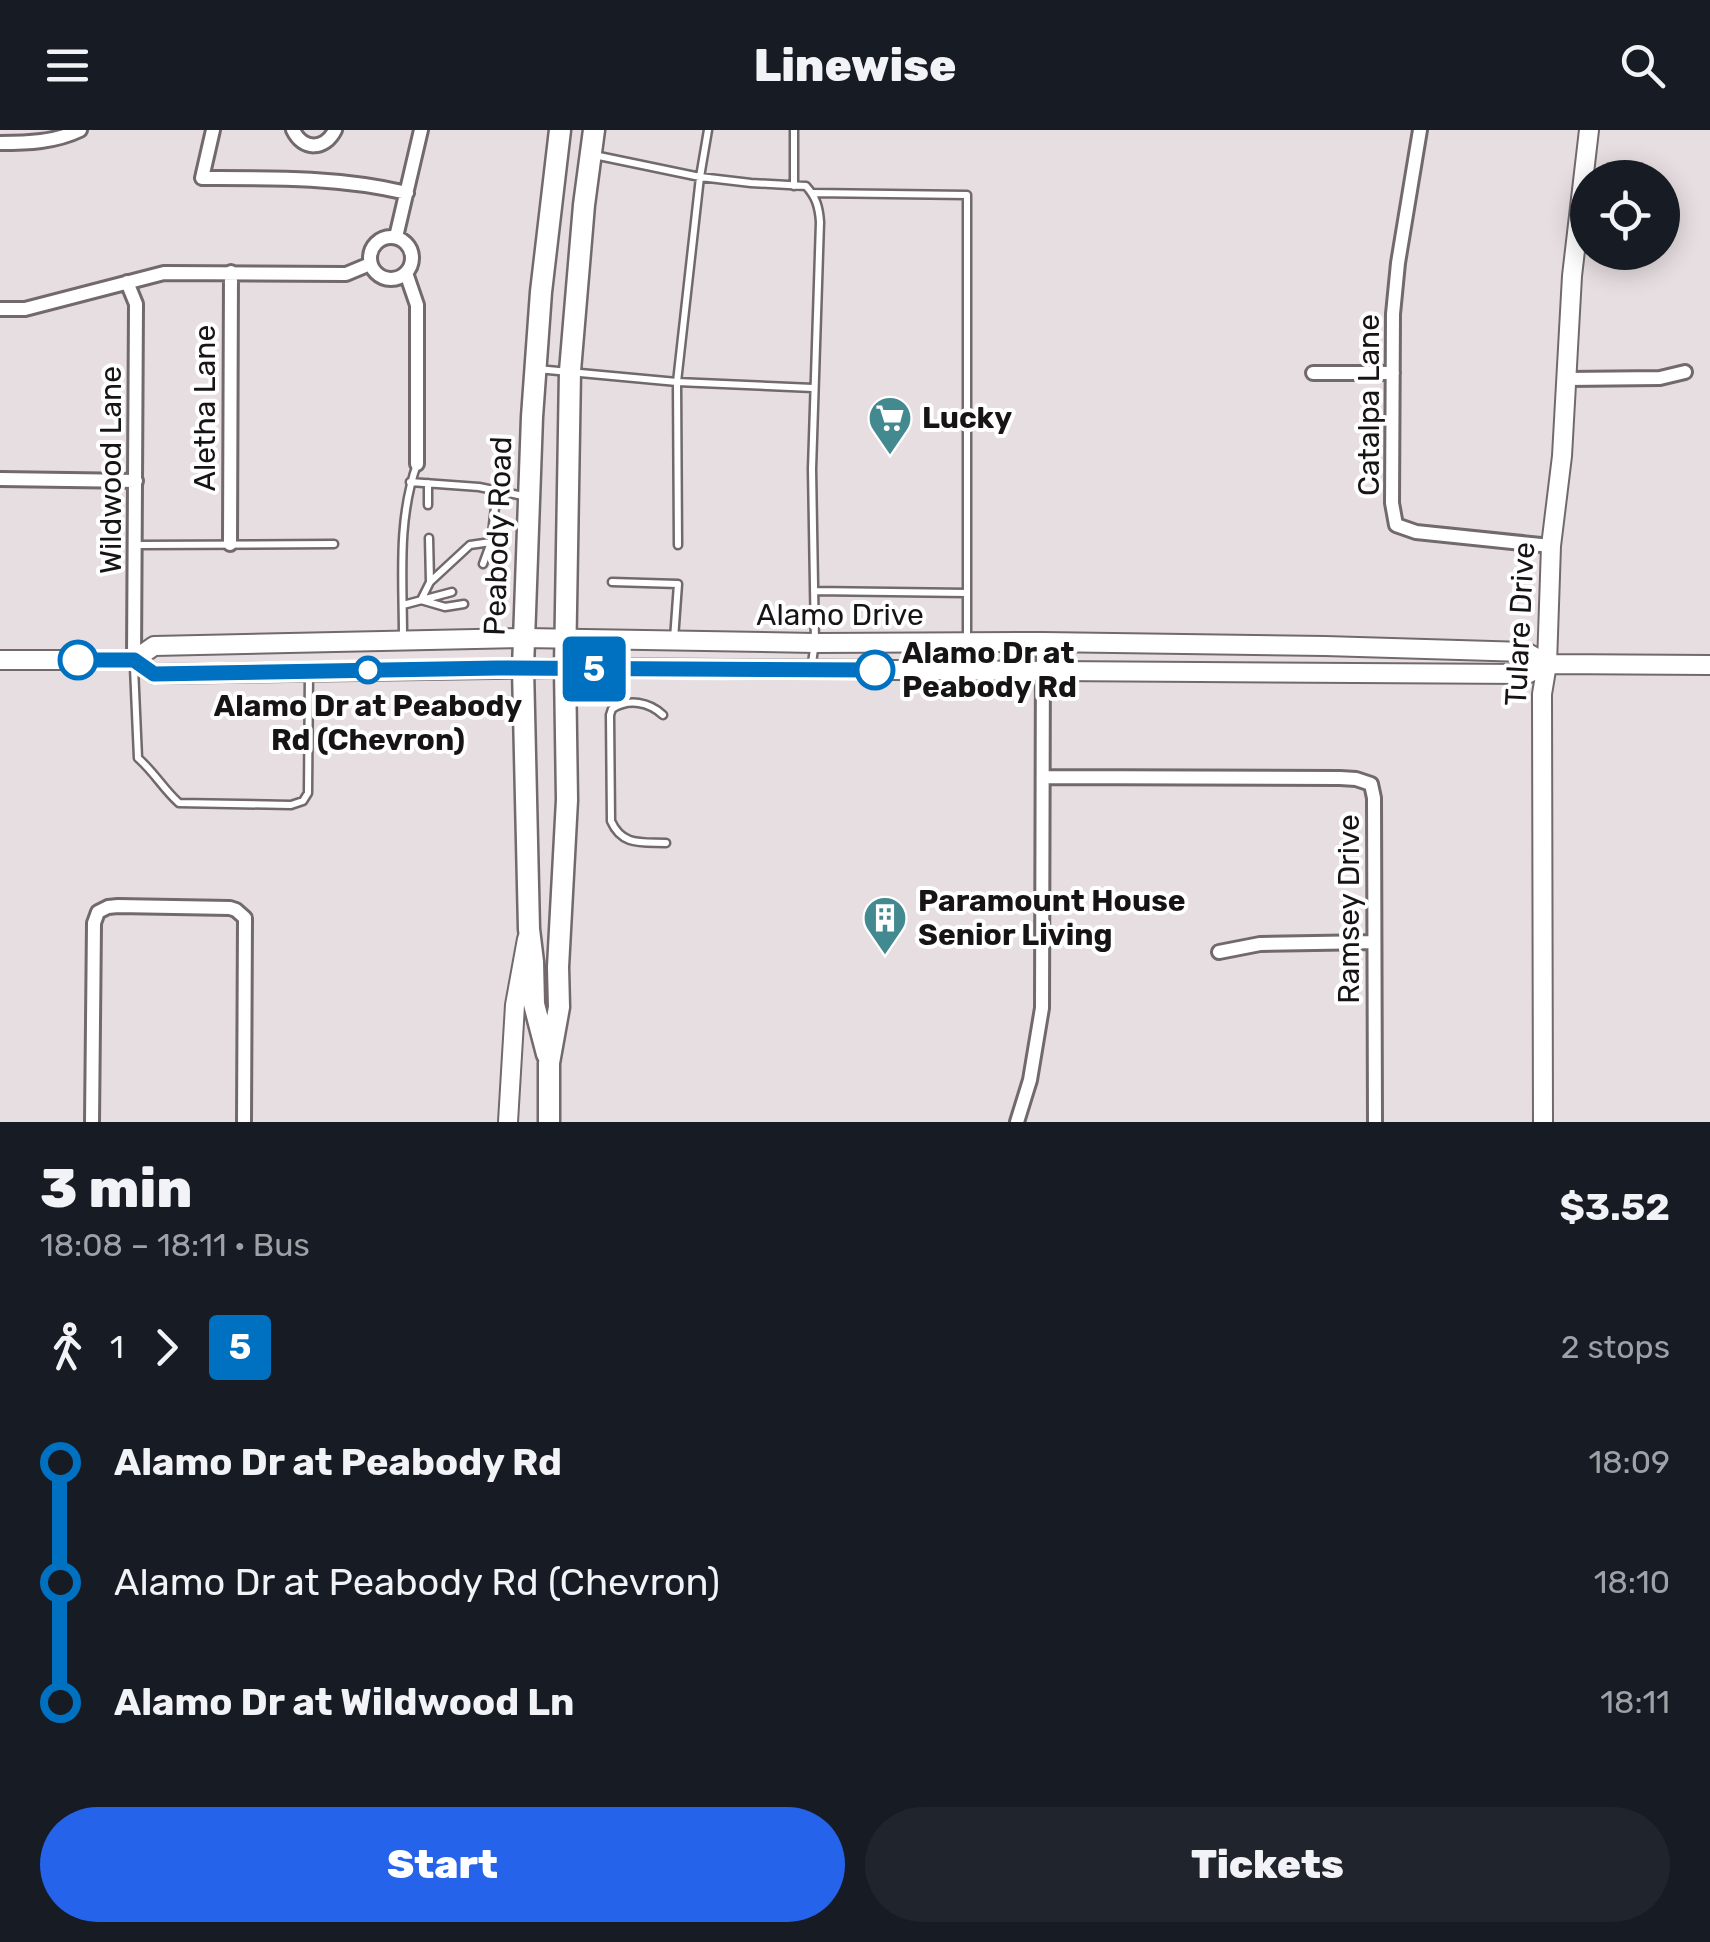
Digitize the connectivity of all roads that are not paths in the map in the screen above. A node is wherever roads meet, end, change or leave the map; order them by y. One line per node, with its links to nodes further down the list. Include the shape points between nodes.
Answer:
1 (80, 130): 12 (street)
2 (214, 130): 16 (street, via 202,178 325,180)
3 (293, 130): 4 (street, via 316,146)
4 (335, 130)
5 (421, 130): 16 (street)
6 (560, 130): 24 (main road, Peabody Road)
7 (594, 130): 13 (main road, Peabody Road)
8 (708, 130): 14 (lane)
9 (794, 130): 15 (lane)
10 (1420, 130): 28 (street, Catalpa Lane, via 1398,262)
11 (1589, 130): 29 (main road, Tulare Drive)
12 (0, 143)
13 (591, 154): 14 (lane); 25 (main road, Peabody Road)
14 (700, 177): 15 (lane); 30 (lane)
15 (794, 186): 17 (lane)
16 (407, 193): 18 (street)
17 (813, 194): 31 (lane, via 820,222); 53 (lane, via 967,195)
18 (396, 237): 19 (street, via 375,243); 21 (street, via 411,252)
19 (370, 264): 20 (street, via 346,274); 21 (street, via 385,278)
20 (231, 272): 22 (street, via 164,273); 42 (street, Aletha Lane)
21 (406, 273): 32 (street, via 417,305)
22 (126, 282): 23 (street, via 25,309); 34 (street, Wildwood Lane, via 136,304)
23 (0, 309)
24 (536, 369): 25 (lane); 38 (main road, Peabody Road)
25 (570, 371): 30 (lane); 58 (main road, Peabody Road)
26 (1684, 372): 29 (street)
27 (1313, 373): 28 (street)
28 (1392, 373): 46 (street, Catalpa Lane, via 1396,525)
29 (1567, 379): 46 (main road, Tulare Drive)
30 (676, 382): 31 (lane); 45 (lane)
31 (814, 388): 51 (lane)
32 (417, 464): 35 (lane)
33 (0, 480): 34 (street)
34 (136, 481): 44 (street, Wildwood Lane)
35 (410, 482): 36 (lane); 56 (lane, via 401,538)
36 (428, 483): 37 (lane); 39 (lane)
37 (496, 490): 38 (lane); 41 (lane)
38 (530, 498): 57 (main road, Peabody Road)
39 (428, 504)
40 (429, 538): 49 (lane)
41 (490, 542): 47 (lane); 48 (lane, via 498,562); 49 (lane, via 470,545)
42 (230, 544): 43 (lane); 44 (lane)
43 (334, 544)
44 (136, 545): 65 (street, Wildwood Lane)
45 (678, 545)
46 (1551, 546): 66 (main road, Tulare Drive)
47 (483, 564)
48 (493, 574)
49 (430, 582): 54 (lane)
50 (612, 582): 60 (lane, via 678,584)
51 (814, 591): 53 (lane); 63 (lane)
52 (452, 592): 54 (lane)
53 (967, 593): 61 (lane)
54 (421, 600): 55 (lane); 56 (lane)
55 (464, 604)
56 (403, 606): 59 (lane)
57 (525, 638): 58 (main road, Alamo Drive); 59 (main road, Alamo Drive); 68 (main road, Peabody Road)
58 (566, 638): 60 (main road, Alamo Drive); 69 (main road, Peabody Road)
59 (403, 639): 65 (main road, Alamo Drive, via 154,646)
60 (674, 640): 63 (main road, Alamo Drive)
61 (967, 642): 62 (main road, Alamo Drive); 63 (main road, Alamo Drive)
62 (1043, 642): 66 (main road, Alamo Drive, via 1526,652); 72 (street)
63 (815, 643): 70 (lane)
64 (0, 660): 65 (main road, Alamo Drive)
65 (134, 660): 71 (main road, Alamo Drive, via 154,674); 71 (lane, via 138,758 179,803 302,801 308,793)
66 (1547, 664): 67 (main road, Alamo Drive); 72 (main road, Alamo Drive, via 1527,674); 86 (main road, Tulare Drive)
67 (1710, 665)
68 (523, 668): 69 (main road, Alamo Drive); 71 (main road, Alamo Drive); 76 (main road, Peabody Road)
69 (565, 668): 70 (main road, Alamo Drive); 79 (main road, Peabody Road, via 559,1007)
70 (810, 670): 72 (main road, Alamo Drive)
71 (308, 671)
72 (1044, 671): 74 (street)
73 (662, 715): 75 (lane, via 642,703 612,709 611,821 621,837)
74 (1043, 777): 77 (street, Ramsey Drive, via 1340,778 1371,784); 84 (street, via 1042,1008)
75 (666, 843)
76 (529, 929): 79 (main road, Peabody Road, via 534,1004); 82 (main road)
77 (1374, 942): 78 (street, via 1260,944); 85 (street, Ramsey Drive)
78 (1219, 952)
79 (549, 1063): 83 (main road, Peabody Road)
80 (92, 1122): 81 (street, via 94,923 98,912 118,906 230,908 245,918)
81 (244, 1122)
82 (508, 1122)
83 (549, 1122)
84 (1017, 1122)
85 (1375, 1122)
86 (1543, 1122)

